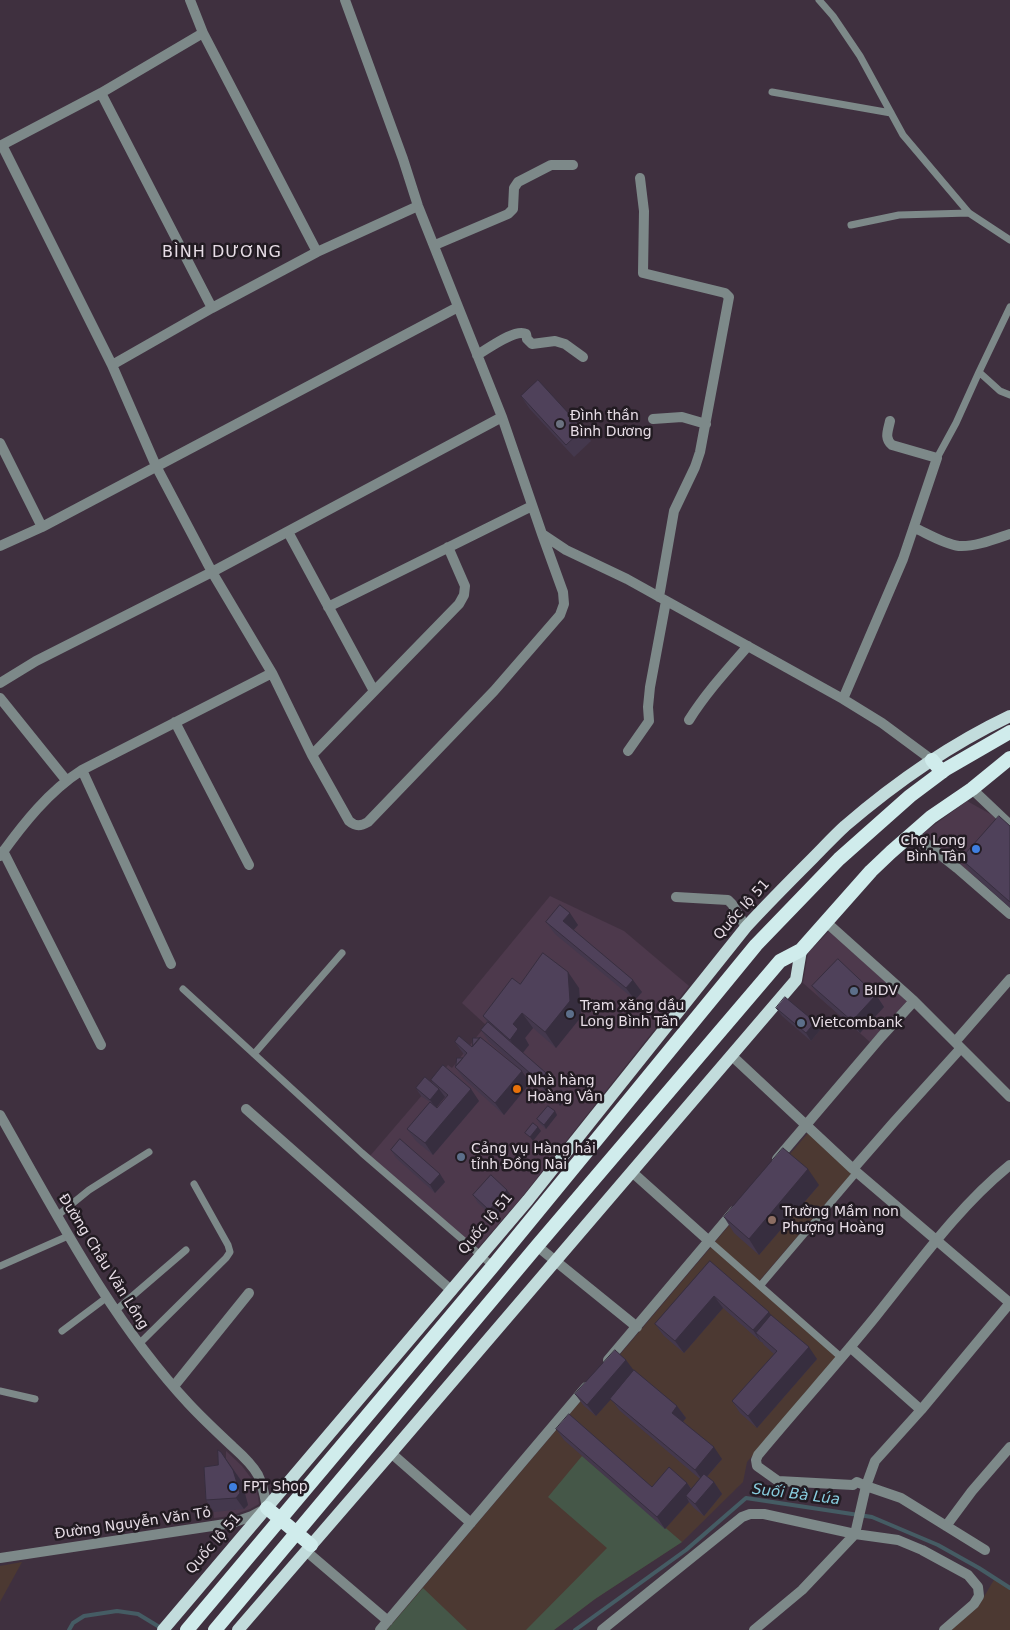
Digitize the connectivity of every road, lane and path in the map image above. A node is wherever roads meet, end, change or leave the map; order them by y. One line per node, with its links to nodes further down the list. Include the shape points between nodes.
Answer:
1 (190, 0): 4 (street)
2 (345, 0): 11 (street)
3 (818, 0): 7 (lane, via 860,56)
4 (203, 33): 6 (street); 16 (street)
5 (772, 92): 7 (lane)
6 (101, 94): 8 (street); 19 (street)
7 (891, 113): 12 (lane, via 903,135)
8 (1, 145): 22 (street)
9 (573, 165): 15 (street, via 551,165 518,182 514,188 513,209 508,214)
10 (640, 178): 28 (street, via 644,211 644,273 725,293 728,297)
11 (418, 206): 15 (street); 16 (street)
12 (969, 214): 13 (lane, via 899,215); 14 (lane)
13 (851, 225)
14 (1010, 240)
15 (435, 245): 17 (street)
16 (317, 252): 19 (street)
17 (458, 307): 20 (street); 31 (street)
18 (1010, 307): 23 (lane)
19 (212, 308): 22 (street)
20 (477, 355): 21 (street, via 514,333 522,332 532,344 555,341 565,344); 25 (street)
21 (583, 358)
22 (112, 366): 31 (street)
23 (979, 372): 24 (lane, via 1000,391); 30 (lane)
24 (1010, 395)
25 (502, 417): 32 (street); 35 (street)
26 (654, 419): 28 (street, via 682,417)
27 (890, 421): 30 (street, via 887,436 892,445)
28 (706, 424): 41 (street, via 695,466 671,521)
29 (0, 443): 33 (street)
30 (937, 458): 34 (street)
31 (156, 466): 33 (street); 40 (street)
32 (532, 506): 36 (street); 39 (street)
33 (42, 527): 38 (street)
34 (915, 528): 37 (street, via 960,546); 48 (street)
35 (288, 532): 40 (street); 42 (street)
36 (542, 534): 41 (street, via 591,564); 54 (street, via 563,592 564,604 560,615 494,691 368,822 361,826 349,821)
37 (1010, 534)
38 (0, 546)
39 (448, 547): 42 (street); 46 (street, via 465,586 464,595 459,604)
40 (212, 572): 44 (street); 45 (street)
41 (663, 598): 43 (street); 53 (street, via 648,707 649,721)
42 (328, 607): 46 (street)
43 (748, 646): 48 (street); 50 (street)
44 (272, 673): 51 (street); 54 (street)
45 (0, 682)
46 (374, 691): 54 (street)
47 (0, 698): 59 (street)
48 (843, 699): 56 (street)
49 (1010, 716): 56 (main road, Quốc lộ 51)
50 (689, 720)
51 (175, 722): 57 (street); 64 (street)
52 (1010, 732): 58 (highway)
53 (628, 752)
54 (312, 755)
55 (1010, 758): 60 (highway)
56 (932, 760): 58 (highway); 68 (main road, Quốc lộ 51, via 844,827)
57 (82, 770): 59 (street); 71 (street)
58 (942, 772): 99 (highway, via 839,859 756,945)
59 (66, 780): 63 (street)
60 (972, 789): 61 (street); 62 (highway)
61 (1010, 825)
62 (913, 833): 66 (street); 67 (highway)
63 (2, 853): 75 (street)
64 (249, 865)
65 (676, 897): 68 (street, via 728,900)
66 (1010, 914)
67 (826, 922): 69 (highway); 74 (street)
68 (746, 927): 96 (main road, Quốc lộ 51)
69 (801, 950): 78 (main road, via 796,980); 94 (highway, via 780,961)
70 (342, 952): 77 (lane)
71 (171, 964)
72 (1010, 979): 76 (street)
73 (183, 989): 77 (lane)
74 (914, 1001): 76 (street); 82 (street)
75 (101, 1045)
76 (958, 1045): 79 (street); 86 (street)
77 (254, 1054): 96 (lane)
78 (731, 1055): 82 (street); 87 (main road)
79 (1010, 1097)
80 (246, 1109): 101 (street)
81 (0, 1115): 90 (street, Đường Châu Văn Lồng)
82 (807, 1126): 85 (street); 86 (street)
83 (149, 1152): 90 (lane, via 89,1190)
84 (1010, 1165): 93 (street, via 966,1207)
85 (771, 1167)
86 (855, 1170): 93 (street); 100 (lane)
87 (632, 1172): 92 (street); 97 (main road)
88 (194, 1184): 108 (lane, via 230,1252)
89 (740, 1204): 92 (street)
90 (57, 1216): 91 (street, Đường Châu Văn Lồng)
91 (68, 1236): 98 (lane); 103 (street, Đường Châu Văn Lồng)
92 (709, 1241): 100 (lane); 106 (street)
93 (937, 1242): 104 (street); 109 (street)
94 (537, 1246): 97 (street); 124 (highway)
95 (186, 1250): 105 (lane)
96 (480, 1257): 99 (lane); 101 (main road, Quốc lộ 51)
97 (556, 1261): 106 (street); 118 (main road)
98 (0, 1266)
99 (493, 1266): 121 (highway)
100 (760, 1286): 110 (lane)
101 (452, 1291): 120 (main road, Quốc lộ 51)
102 (249, 1293): 113 (street)
103 (106, 1298): 105 (street, Đường Châu Văn Lồng); 107 (lane)
104 (1010, 1303): 116 (street)
105 (115, 1311): 108 (street, Đường Châu Văn Lồng)
106 (637, 1326): 111 (street)
107 (62, 1331)
108 (139, 1344): 113 (street, Đường Châu Văn Lồng)
109 (850, 1348): 110 (street); 116 (street)
110 (842, 1358): 119 (street, via 756,1460 758,1466 778,1481 853,1485 857,1482)
111 (603, 1366)
112 (591, 1381): 122 (street)
113 (174, 1386): 120 (street, Đường Châu Văn Lồng, via 258,1475)
114 (0, 1391): 115 (lane)
115 (35, 1399)
116 (921, 1410): 119 (street, via 874,1461)
117 (1010, 1447): 123 (street)
118 (391, 1454): 122 (street); 126 (main road)
119 (866, 1486): 123 (street, via 901,1498); 125 (street)
120 (267, 1508): 121 (highway); 128 (street, Đường Nguyễn Văn Tỏ, via 232,1523); 131 (main road, Quốc lộ 51)
121 (280, 1519): 124 (highway); 130 (highway)
122 (471, 1523): 129 (street)
123 (946, 1526): 127 (street)
124 (296, 1532): 126 (highway); 132 (highway)
125 (855, 1534): 135 (street, via 764,1514 750,1514); 136 (street, via 802,1590); 137 (street, via 898,1540 968,1575 978,1586 979,1596)
126 (309, 1548): 129 (street); 133 (main road)
127 (985, 1550)
128 (0, 1558)
129 (388, 1621): 134 (street)
130 (189, 1627)
131 (163, 1630)
132 (215, 1630)
133 (238, 1630)
134 (380, 1630)
135 (602, 1630)
136 (754, 1630)
137 (944, 1630)

